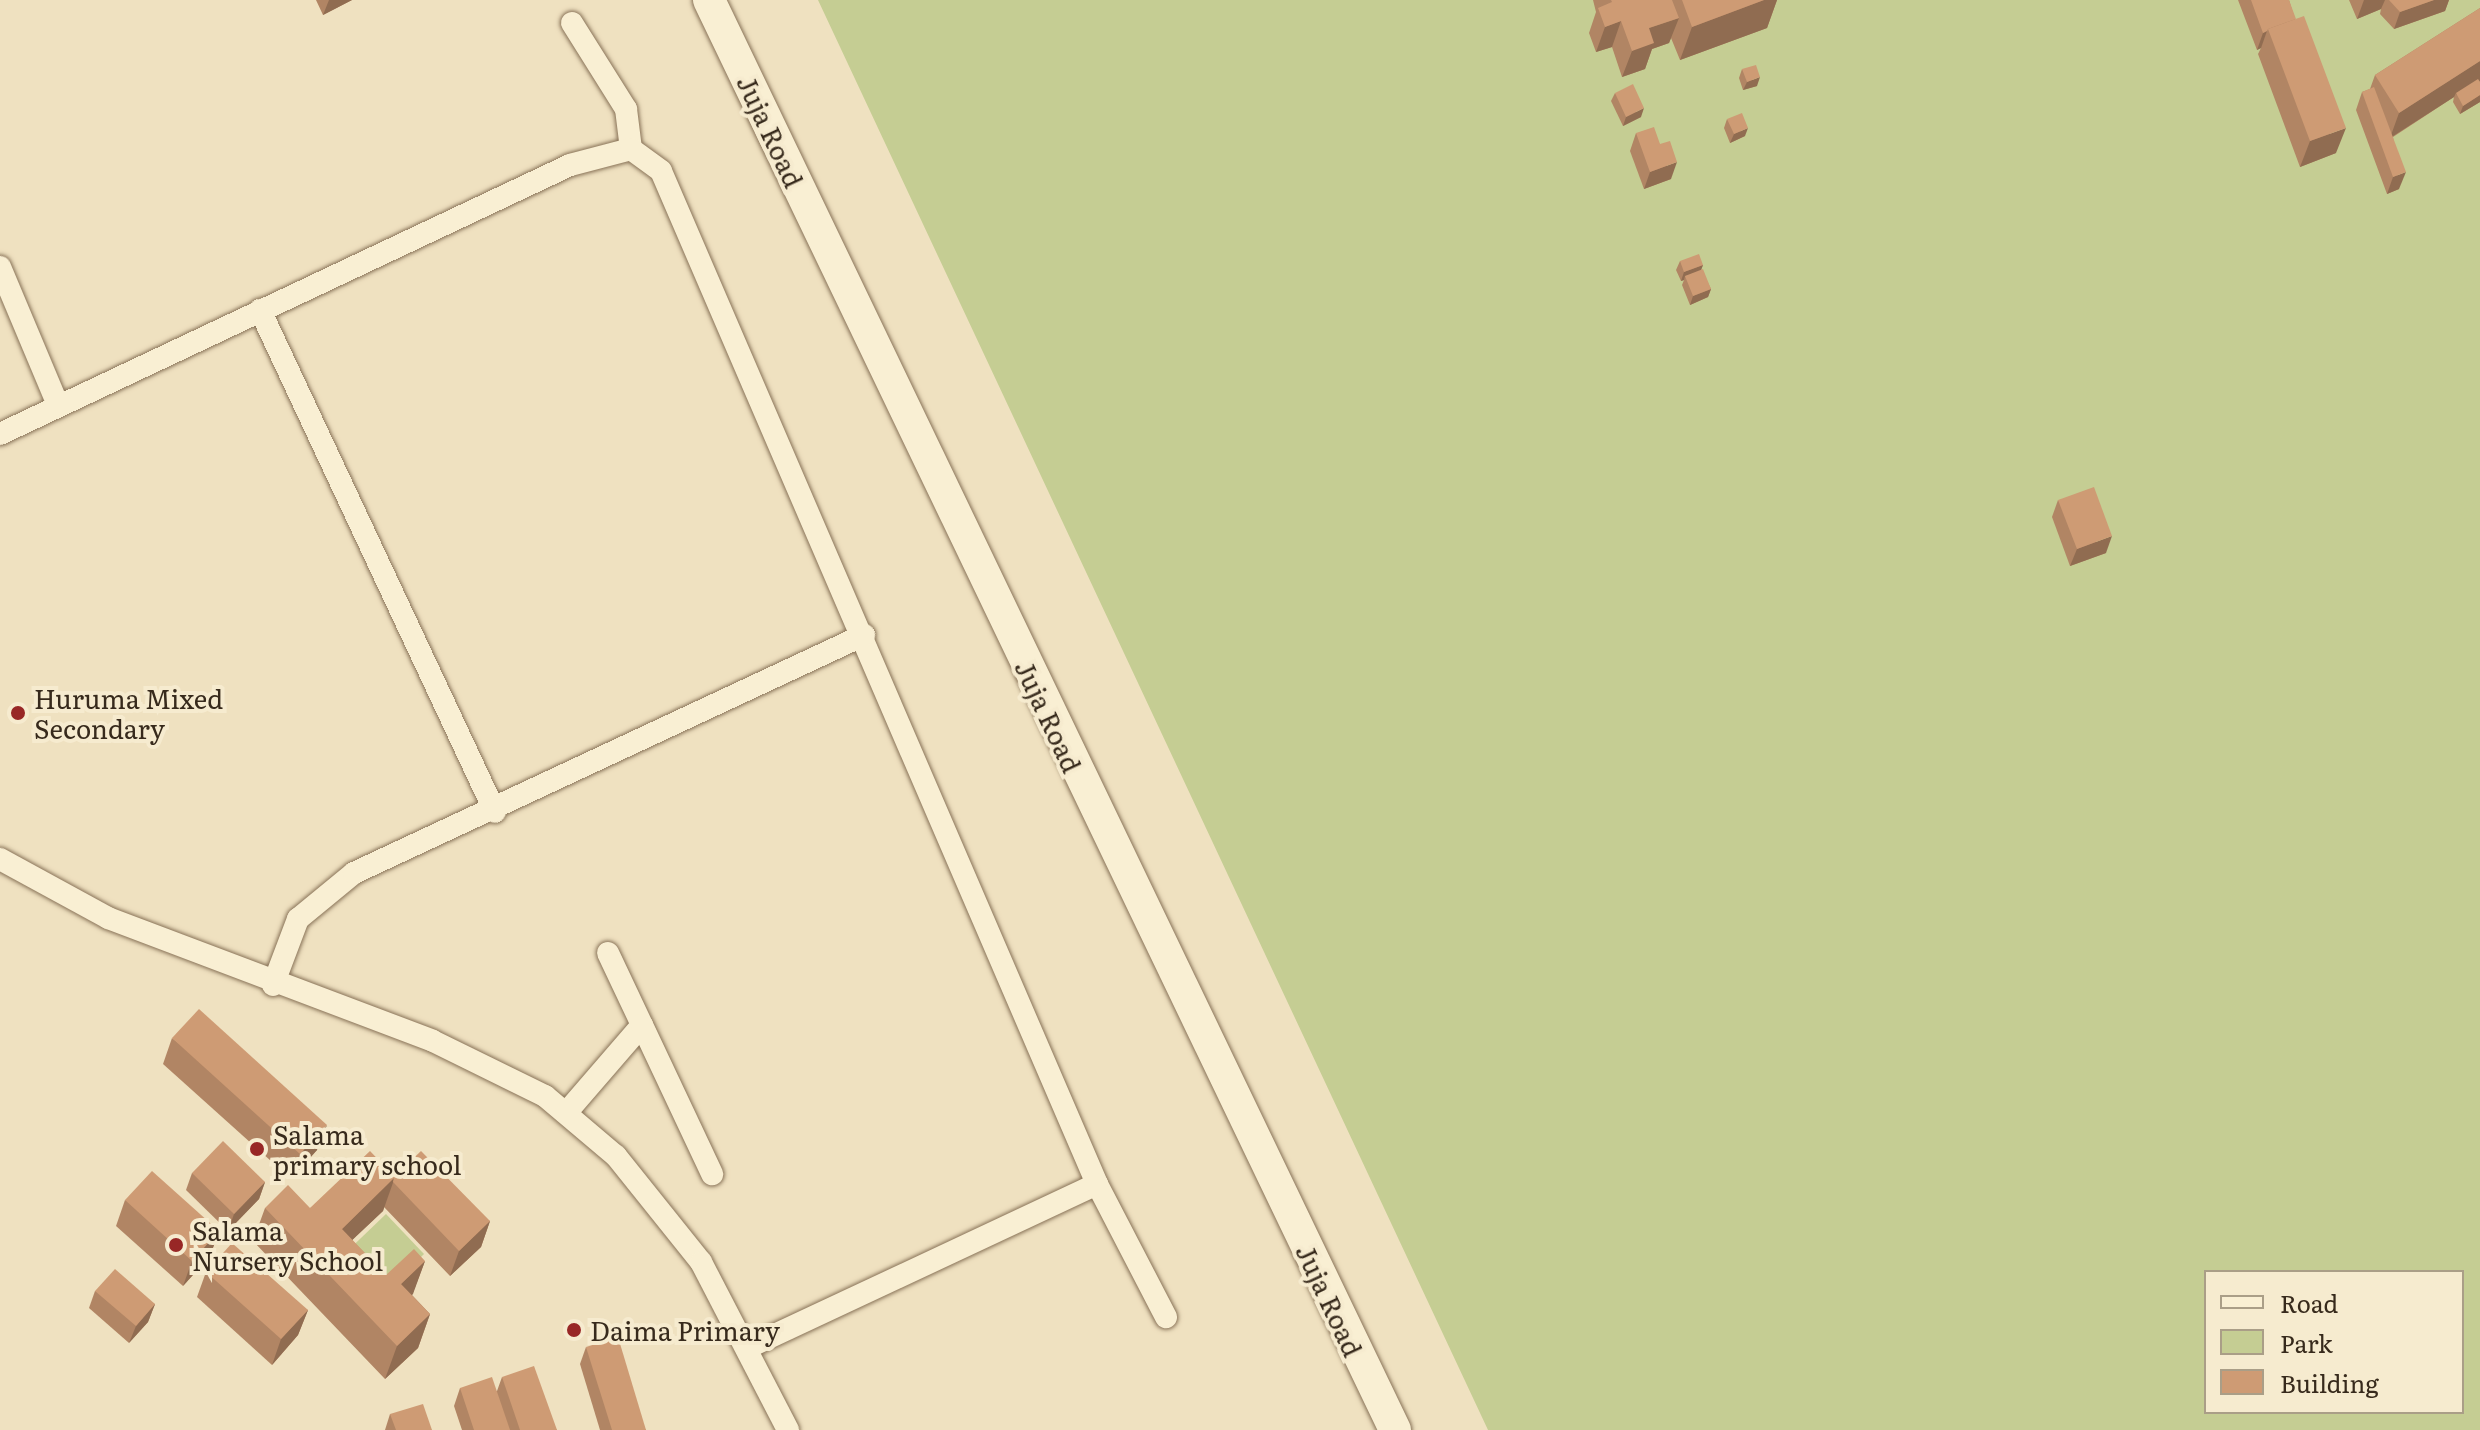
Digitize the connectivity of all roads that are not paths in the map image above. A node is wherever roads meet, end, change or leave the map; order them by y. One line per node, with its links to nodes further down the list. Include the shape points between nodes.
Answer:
1 (709, 0): 20 (main road, Juja Road)
2 (572, 23): 3 (street, via 626,109)
3 (631, 149): 5 (street, via 570,165); 8 (street, via 661,171)
4 (0, 267): 6 (street)
5 (260, 310): 6 (street); 9 (street)
6 (58, 405): 7 (street)
7 (0, 434)
8 (864, 635): 9 (street); 16 (street)
9 (495, 812): 12 (street, via 367,867 314,901 293,929)
10 (0, 859): 12 (street, via 108,918)
11 (608, 953): 13 (street)
12 (273, 985): 14 (street, via 433,1041)
13 (642, 1025): 14 (street); 15 (street)
14 (566, 1113): 18 (street, via 616,1156 701,1262)
15 (712, 1174)
16 (1097, 1184): 17 (street); 18 (street)
17 (1166, 1317)
18 (751, 1346): 19 (street)
19 (788, 1430)
20 (1395, 1430)

